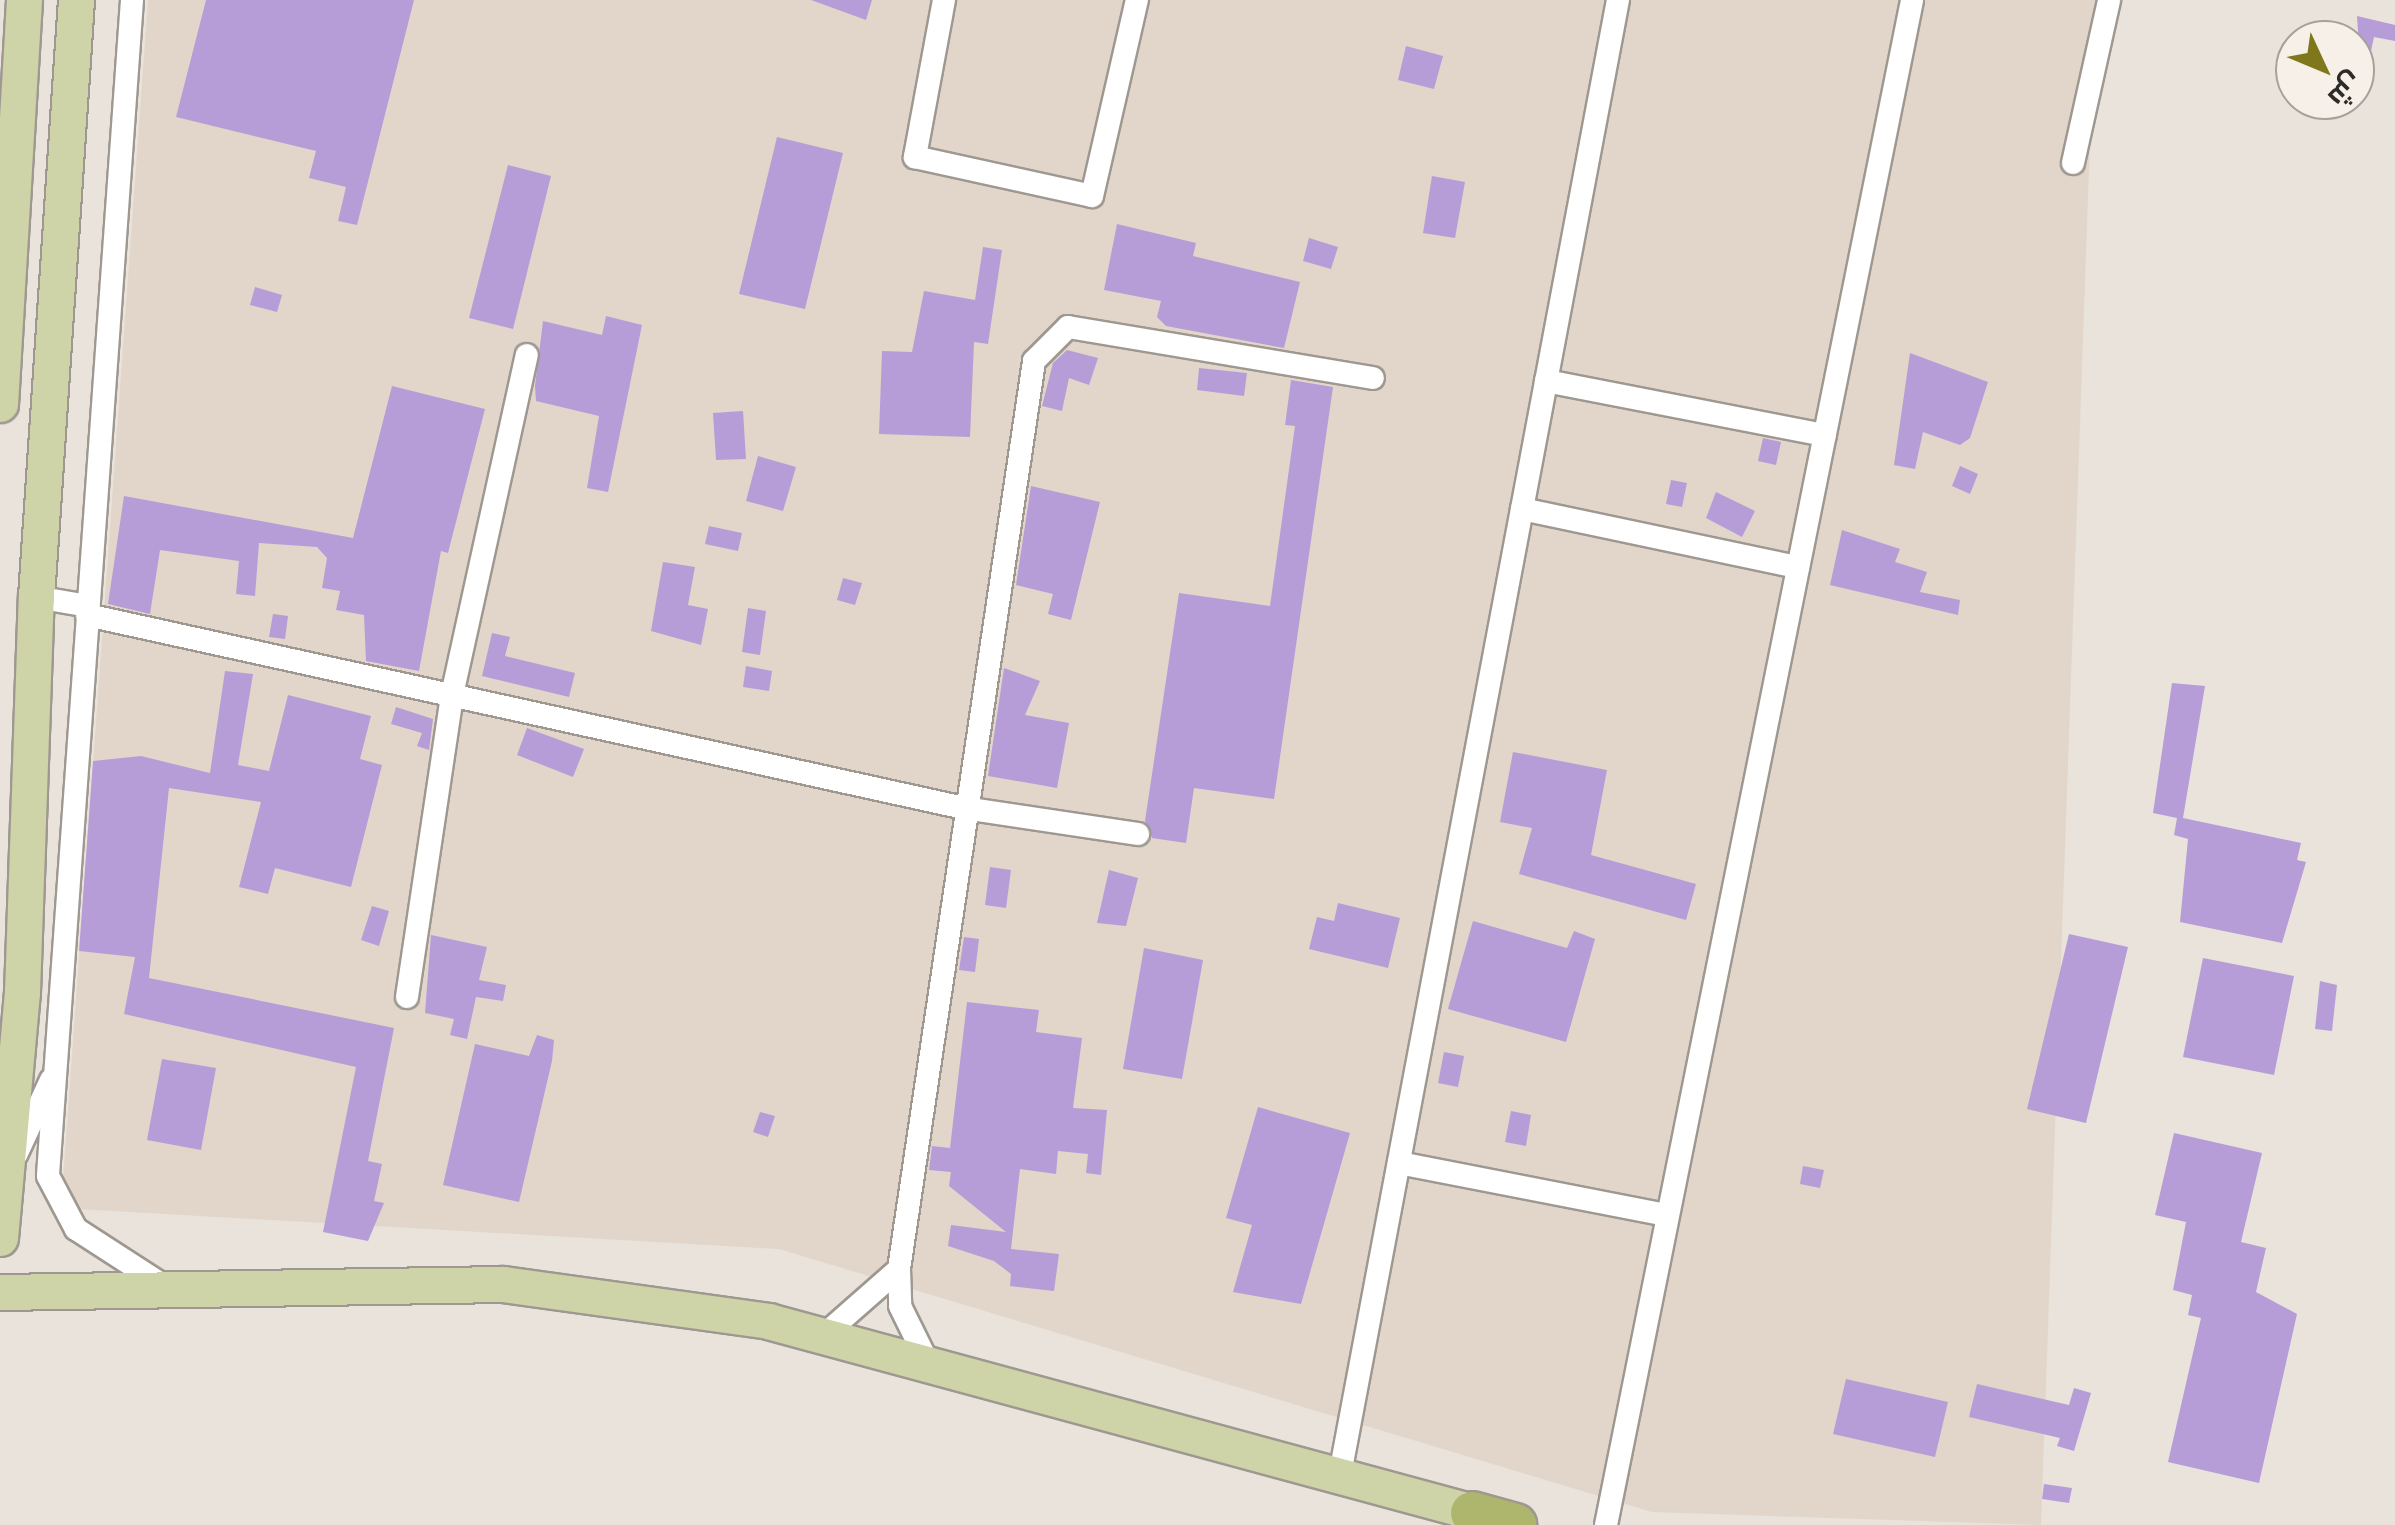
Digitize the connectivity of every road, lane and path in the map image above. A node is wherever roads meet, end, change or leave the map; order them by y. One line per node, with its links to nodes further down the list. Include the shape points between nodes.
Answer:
1 (24, 0): 13 (main road)
2 (76, 0): 17 (main road)
3 (132, 0): 18 (street)
4 (944, 0): 5 (street, via 915,157 1092,196)
5 (1137, 0)
6 (1618, 0): 12 (street)
7 (1912, 0): 14 (street)
8 (2108, 0): 9 (street)
9 (2072, 163)
10 (527, 355): 19 (street)
11 (1373, 378): 20 (street, via 1105,330 1068,328 1048,338 1023,395)
12 (1546, 381): 14 (street); 15 (street)
13 (0, 404)
14 (1825, 435): 16 (street)
15 (1522, 509): 16 (street); 26 (street)
16 (1798, 567): 27 (street)
17 (36, 597): 18 (street); 22 (main road)
18 (88, 611): 19 (street); 24 (street)
19 (452, 695): 20 (street); 23 (street)
20 (964, 808): 21 (street); 29 (street)
21 (1138, 834)
22 (22, 992): 24 (street); 28 (main road)
23 (408, 997)
24 (60, 998): 25 (street)
25 (56, 1071): 28 (street, via 18,1149); 30 (street, via 48,1176 61,1208)
26 (1399, 1162): 27 (street); 34 (street)
27 (1668, 1215): 38 (street)
28 (2, 1223)
29 (899, 1268): 32 (street); 33 (street, via 900,1306)
30 (161, 1284): 31 (main road); 32 (main road, via 502,1284)
31 (0, 1292)
32 (824, 1335): 33 (main road)
33 (928, 1363): 34 (main road)
34 (1340, 1474): 35 (main road)
35 (1472, 1514): 36 (highway); 37 (main road)
36 (1515, 1525)
37 (1531, 1525)
38 (1606, 1525)

